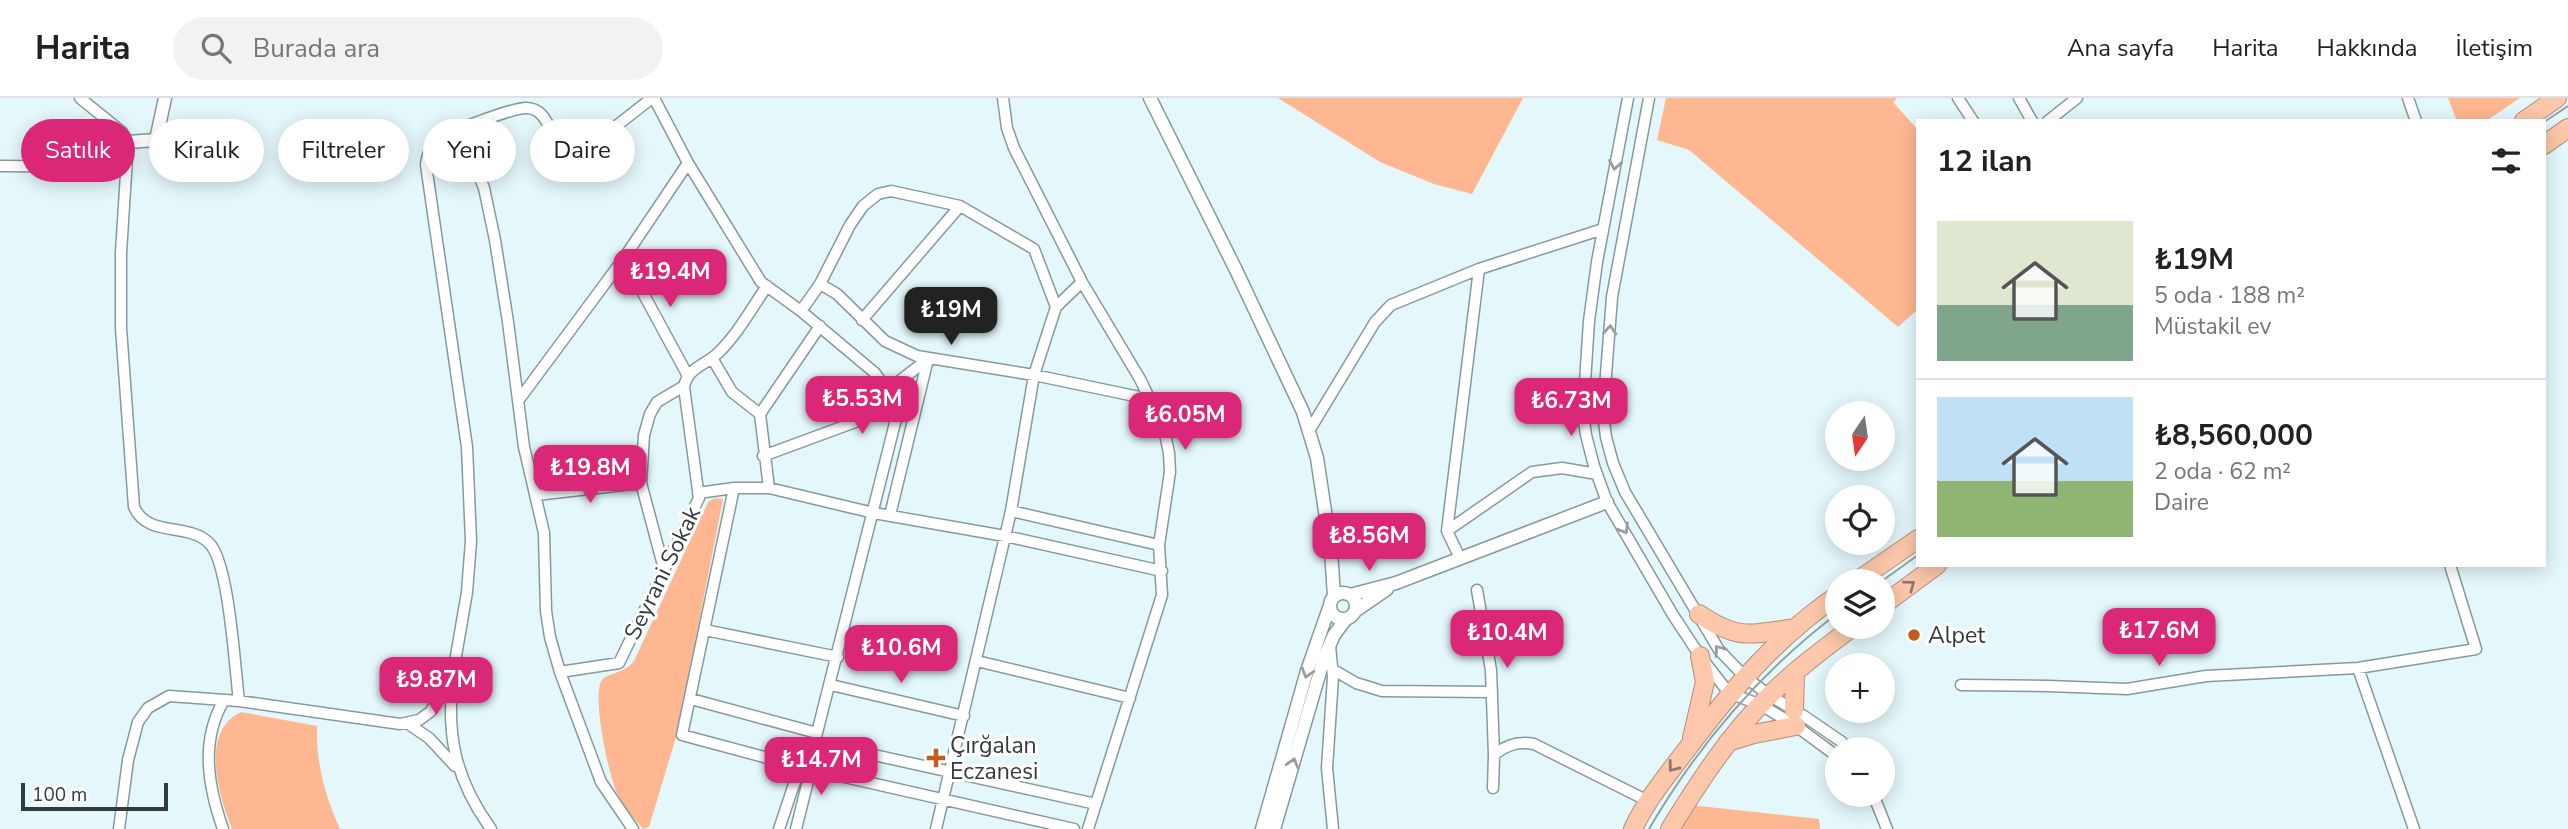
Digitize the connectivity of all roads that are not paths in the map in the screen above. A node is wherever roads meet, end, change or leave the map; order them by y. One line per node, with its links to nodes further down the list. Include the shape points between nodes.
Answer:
1 (80, 98): 13 (street)
2 (165, 98): 21 (street, via 156,140)
3 (653, 98): 14 (street, via 583,152 562,147 541,113 527,108); 23 (street)
4 (1003, 98): 33 (street, via 1014,148)
5 (1150, 98): 48 (street, via 1287,374)
6 (1628, 98): 30 (street, one-way to 30)
7 (1648, 98): 56 (street, one-way to 7, via 1609,450 1604,404 1614,284)
8 (1958, 98): 15 (street)
9 (2019, 98): 16 (street)
10 (2077, 98): 17 (street)
11 (2408, 98): 18 (street)
12 (2557, 98): 19 (highway)
13 (106, 119)
14 (494, 119)
15 (1972, 119)
16 (2031, 119)
17 (2051, 119)
18 (2415, 119)
19 (2527, 119)
20 (2568, 128): 22 (highway)
21 (135, 142)
22 (2546, 144)
23 (688, 163): 31 (street); 35 (street)
24 (0, 166): 25 (street)
25 (21, 166)
26 (125, 182): 100 (street, via 121,337 134,507 146,523 198,535 215,550)
27 (429, 182): 86 (street, via 469,477 469,567)
28 (482, 182): 46 (street, via 495,240)
29 (960, 206): 34 (street, via 891,191 872,197 856,215); 36 (street, via 1034,249); 38 (street)
30 (1604, 229): 32 (street); 50 (street, via 1590,311 1584,401 1586,435)
31 (624, 258): 43 (street); 46 (street)
32 (1479, 269): 48 (street, via 1403,298 1385,310); 61 (street)
33 (1082, 282): 36 (street); 45 (street)
34 (820, 284): 37 (street); 38 (street)
35 (767, 286): 37 (street); 40 (street)
36 (1056, 307): 42 (street)
37 (801, 311): 39 (street)
38 (862, 320): 41 (street, via 895,347)
39 (820, 326): 44 (street); 47 (street)
40 (712, 358): 43 (street); 47 (street, via 732,392)
41 (928, 359): 42 (street); 44 (street); 60 (street)
42 (1034, 375): 45 (street); 58 (street)
43 (686, 381): 51 (street, via 657,402 650,414); 54 (street, Seyrani Sokak)
44 (888, 390): 49 (street, via 858,421); 59 (street, via 897,415)
45 (1149, 398): 64 (street, via 1164,429 1169,453)
46 (518, 401): 55 (street)
47 (760, 414): 49 (street)
48 (1309, 431): 75 (street, via 1331,551)
49 (763, 456): 53 (street)
50 (1597, 474): 57 (street); 61 (street, via 1562,468 1532,472)
51 (641, 483): 55 (street); 68 (street)
52 (734, 488): 53 (street); 54 (street); 80 (street)
53 (768, 488): 59 (street)
54 (698, 493): 68 (street, Seyrani Sokak)
55 (536, 495): 89 (street, via 544,533 545,611)
56 (1628, 496): 57 (street); 77 (street)
57 (1607, 502): 65 (street); 83 (street, one-way to 83)
58 (1011, 512): 62 (street); 64 (street)
59 (874, 513): 60 (street); 84 (street)
60 (890, 515): 62 (street)
61 (1447, 531): 65 (street)
62 (1005, 536): 70 (street); 85 (street)
63 (1916, 540): 69 (highway)
64 (1159, 545): 70 (street)
65 (1460, 558): 71 (street)
66 (1934, 567): 74 (highway, one-way to 66)
67 (2451, 567): 87 (street, via 2476,649)
68 (664, 569): 89 (street, Seyrani Sokak, via 619,663)
69 (1874, 569)
70 (1162, 571): 96 (street, via 1160,604)
71 (1396, 583): 73 (street); 78 (street)
72 (1477, 590): 94 (street)
73 (1350, 595): 75 (street, via 1342,593); 78 (street, via 1356,602)
74 (1895, 596)
75 (1331, 602): 78 (street, via 1333,616); 127 (street, one-way to 127)
76 (1825, 605): 79 (highway)
77 (1699, 614): 79 (highway, via 1721,629 1741,635); 91 (street, one-way to 77, via 1718,650)
78 (1351, 615): 82 (street)
79 (1796, 628): 91 (highway)
80 (705, 630): 84 (street); 98 (street)
81 (1838, 639): 90 (highway)
82 (1329, 646): 88 (street); 128 (street, one-way to 82)
83 (1700, 656): 95 (street); 107 (highway, via 1705,682)
84 (838, 657): 92 (street)
85 (977, 661): 96 (street); 101 (street)
86 (455, 662): 103 (street, via 435,706 424,717); 111 (street, via 452,714)
87 (2358, 668): 93 (street, via 2207,676 2127,689); 133 (street)
88 (1332, 669): 94 (street, via 1382,691); 129 (street, via 1327,768)
89 (560, 672): 121 (street, via 601,782)
90 (1795, 673): 99 (highway); 102 (highway)
91 (1745, 677): 95 (highway); 99 (street)
92 (831, 684): 101 (street); 105 (street)
93 (1961, 685)
94 (1492, 692): 109 (street)
95 (1729, 693): 99 (street); 107 (highway)
96 (1130, 698): 116 (street)
97 (223, 699): 100 (street); 118 (street, via 169,696 143,712 128,760); 119 (street, via 211,727 208,755 211,789)
98 (691, 699): 105 (street); 110 (street, via 682,735)
99 (1765, 700): 102 (street); 102 (street); 106 (highway)
100 (239, 701): 103 (street)
101 (964, 716): 112 (street)
102 (1796, 718): 104 (street); 106 (highway); 108 (street)
103 (407, 723): 111 (street, via 439,746)
104 (1832, 737)
105 (816, 738): 110 (street); 112 (street)
106 (1728, 742): 131 (highway)
107 (1690, 744): 115 (highway, one-way to 115)
108 (1825, 745)
109 (1494, 755): 113 (street); 115 (street, via 1512,744 1534,744)
110 (805, 768): 114 (street); 122 (street, via 793,786); 123 (street, via 809,777)
111 (459, 771): 120 (street)
112 (950, 772): 114 (street); 116 (street)
113 (1493, 788)
114 (942, 798): 124 (street); 125 (street)
115 (1648, 801): 130 (highway)
116 (1096, 804): 126 (street)
117 (1878, 807): 132 (street)
118 (119, 829)
119 (223, 829)
120 (491, 829)
121 (633, 829)
122 (779, 829)
123 (796, 829)
124 (936, 829)
125 (1074, 829)
126 (1088, 829)
127 (1262, 829)
128 (1274, 829)
129 (1332, 829)
130 (1633, 829)
131 (1670, 829)
132 (1887, 829)
133 (2414, 829)

